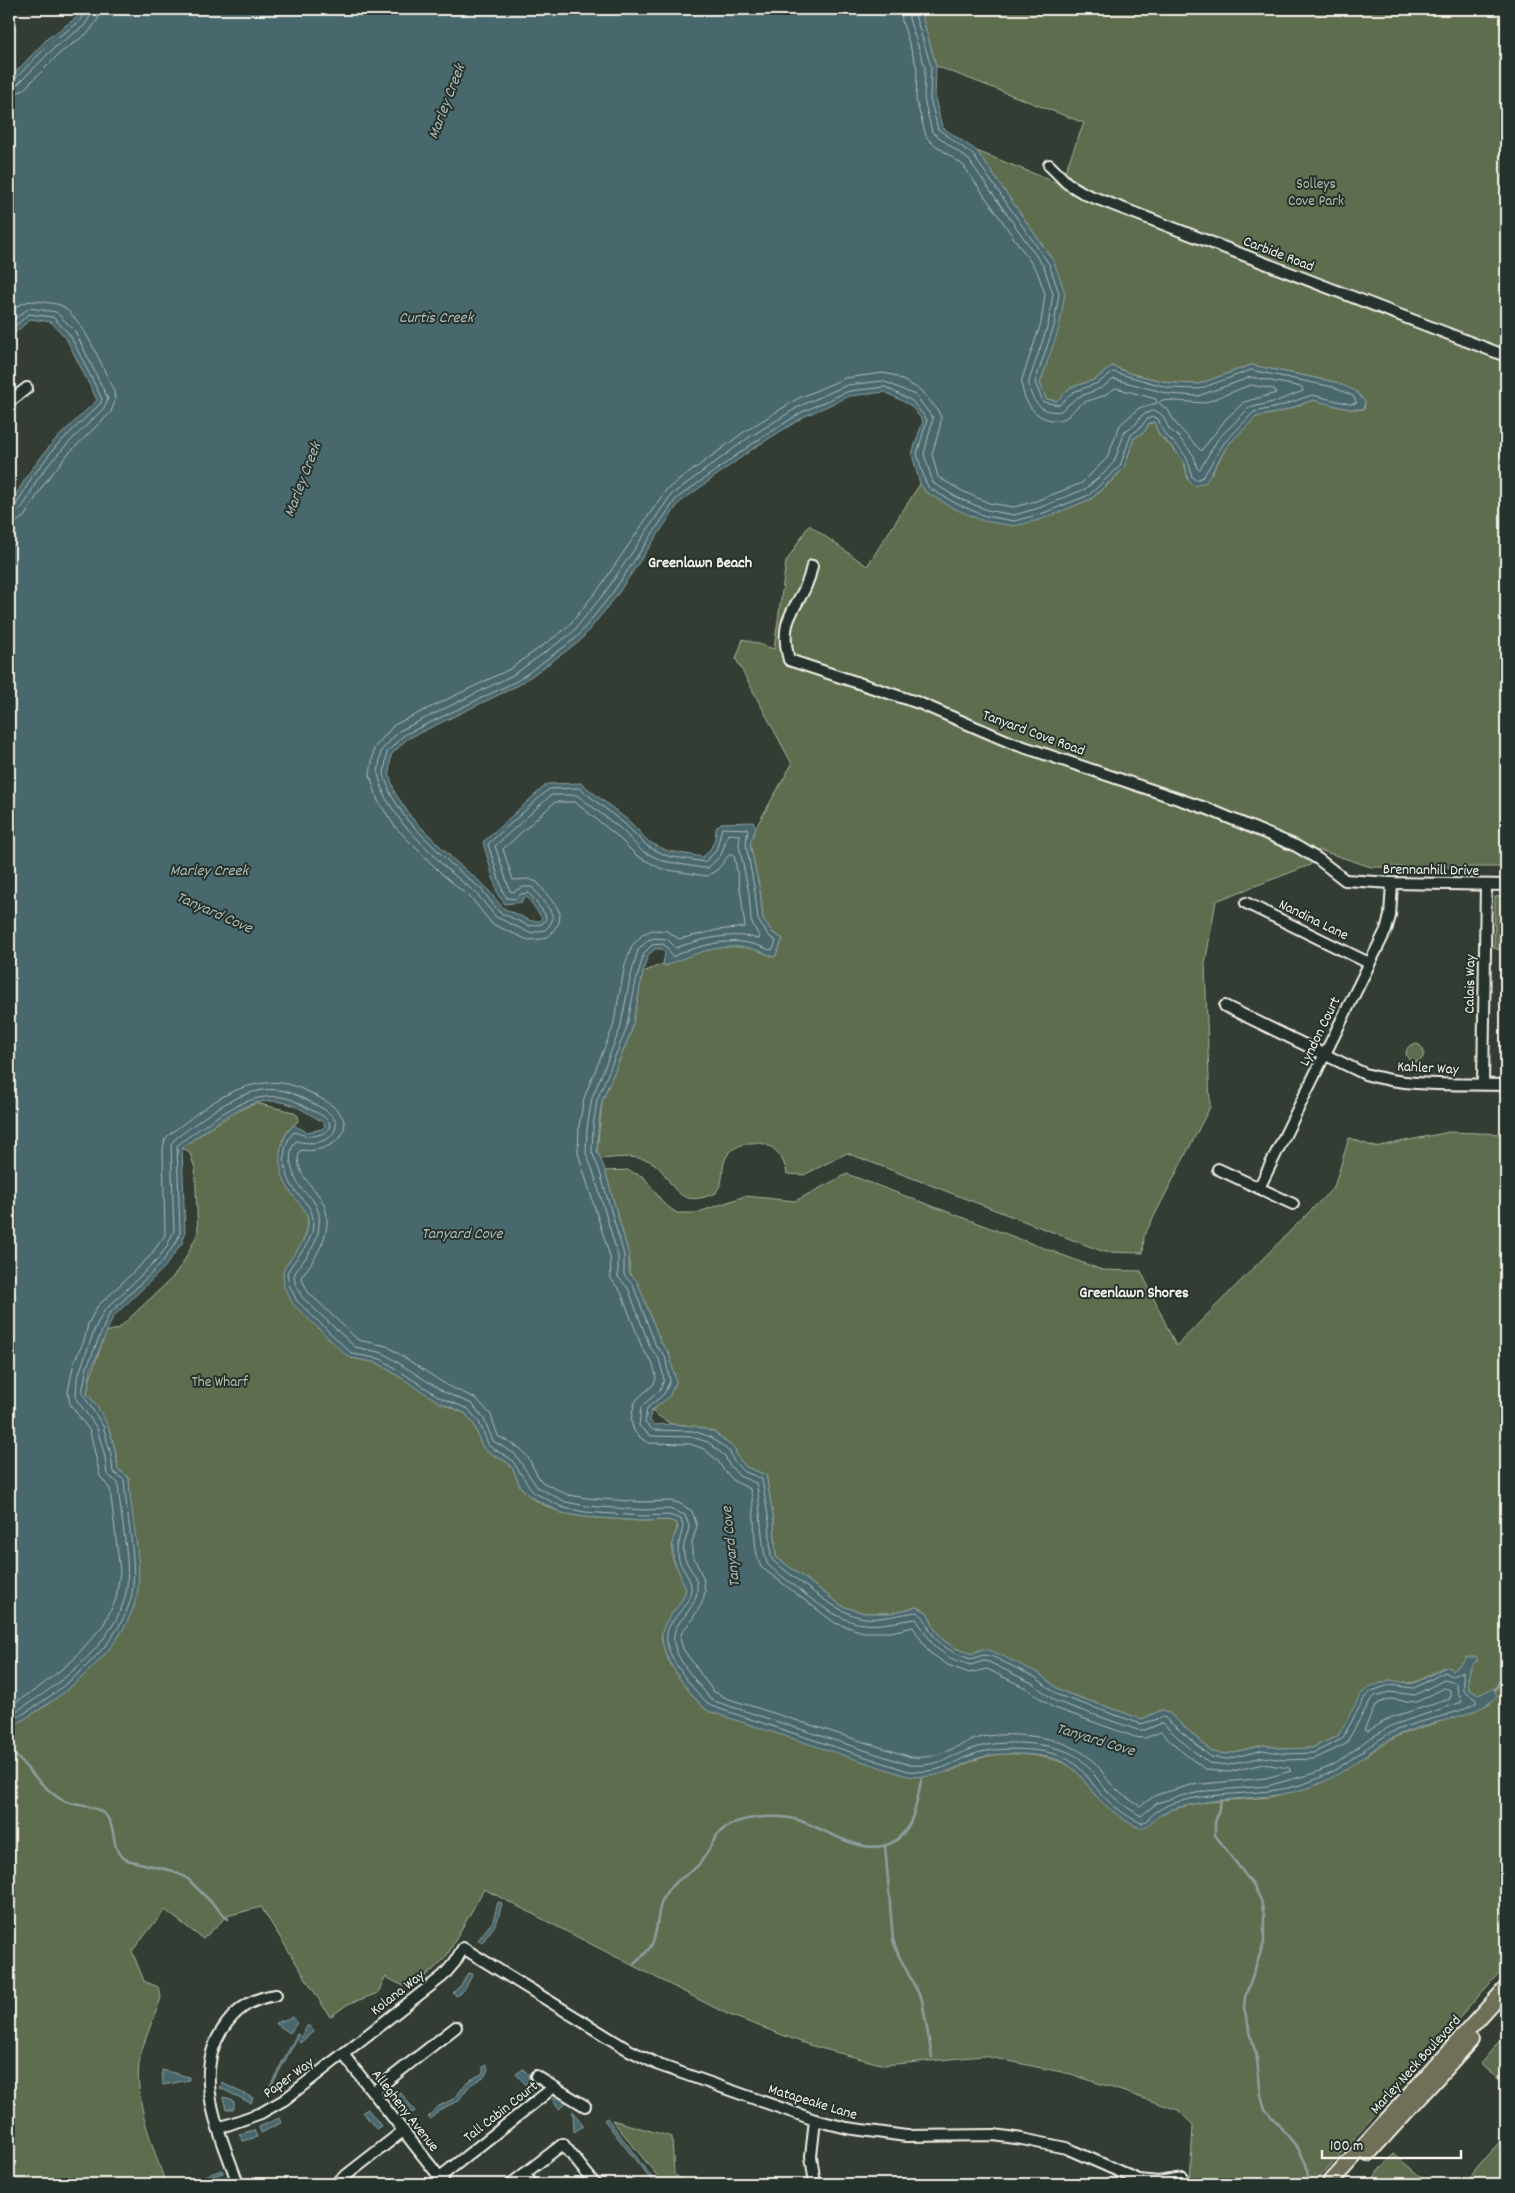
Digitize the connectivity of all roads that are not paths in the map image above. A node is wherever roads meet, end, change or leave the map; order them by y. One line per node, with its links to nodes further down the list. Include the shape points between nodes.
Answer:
1 (1049, 165): 2 (street, Carbide Road, via 1067,183 1085,194)
2 (1506, 356)
3 (27, 388): 4 (street)
4 (9, 402)
5 (812, 566): 6 (street, Tanyard Cove Road, via 807,584 787,620 784,633 790,660 919,703 1012,743 1208,809 1296,846 1338,876)
6 (1354, 882): 7 (street, Brennanhill Drive)
7 (1392, 883): 8 (street, Brennanhill Drive); 11 (street, Lyndon Court, via 1386,930)
8 (1486, 885): 9 (street, Brennanhill Drive); 14 (street, Calais Way)
9 (1506, 885)
10 (1246, 903): 11 (street, Nandina Lane)
11 (1369, 963): 13 (street, Lyndon Court)
12 (1225, 1006): 13 (street, Kahler Way)
13 (1325, 1054): 14 (street, Kahler Way, via 1365,1074 1399,1083); 17 (street, Lyndon Court)
14 (1483, 1084): 15 (street, Kahler Way)
15 (1506, 1085)
16 (1218, 1169): 17 (street)
17 (1259, 1188): 18 (street)
18 (1293, 1204)
19 (463, 1948): 24 (street, Kolana Way, via 443,1976); 29 (street, Matapeake Lane, via 651,2061)
20 (1506, 1988): 41 (main road, Marley Neck Boulevard)
21 (276, 1995): 30 (street, via 257,1999 240,2009 218,2037 210,2057 208,2079 210,2100)
22 (1506, 1996): 42 (main road, Marley Neck Boulevard, via 1415,2104)
23 (456, 2028): 27 (street)
24 (343, 2054): 27 (street, Allegheny Avenue); 30 (street, Paper Way, via 277,2105)
25 (536, 2076): 26 (street, Tall Cabin Court)
26 (554, 2087): 28 (street, Tall Cabin Court); 34 (street, Tall Cabin Court)
27 (373, 2092): 31 (street, Allegheny Avenue)
28 (585, 2106)
29 (816, 2120): 33 (street, Matapeake Lane, via 878,2133 936,2137 994,2135 1041,2142 1066,2148 1139,2180 1158,2182); 40 (street, via 811,2156)
30 (219, 2128): 35 (street)
31 (403, 2131): 34 (street, Allegheny Avenue); 36 (street)
32 (524, 2174): 37 (street); 38 (street); 39 (street, via 563,2144)
33 (1183, 2178)
34 (443, 2181)
35 (238, 2184)
36 (335, 2184)
37 (511, 2184)
38 (532, 2184)
39 (595, 2184)
40 (814, 2184)
41 (1329, 2184)
42 (1341, 2184)

